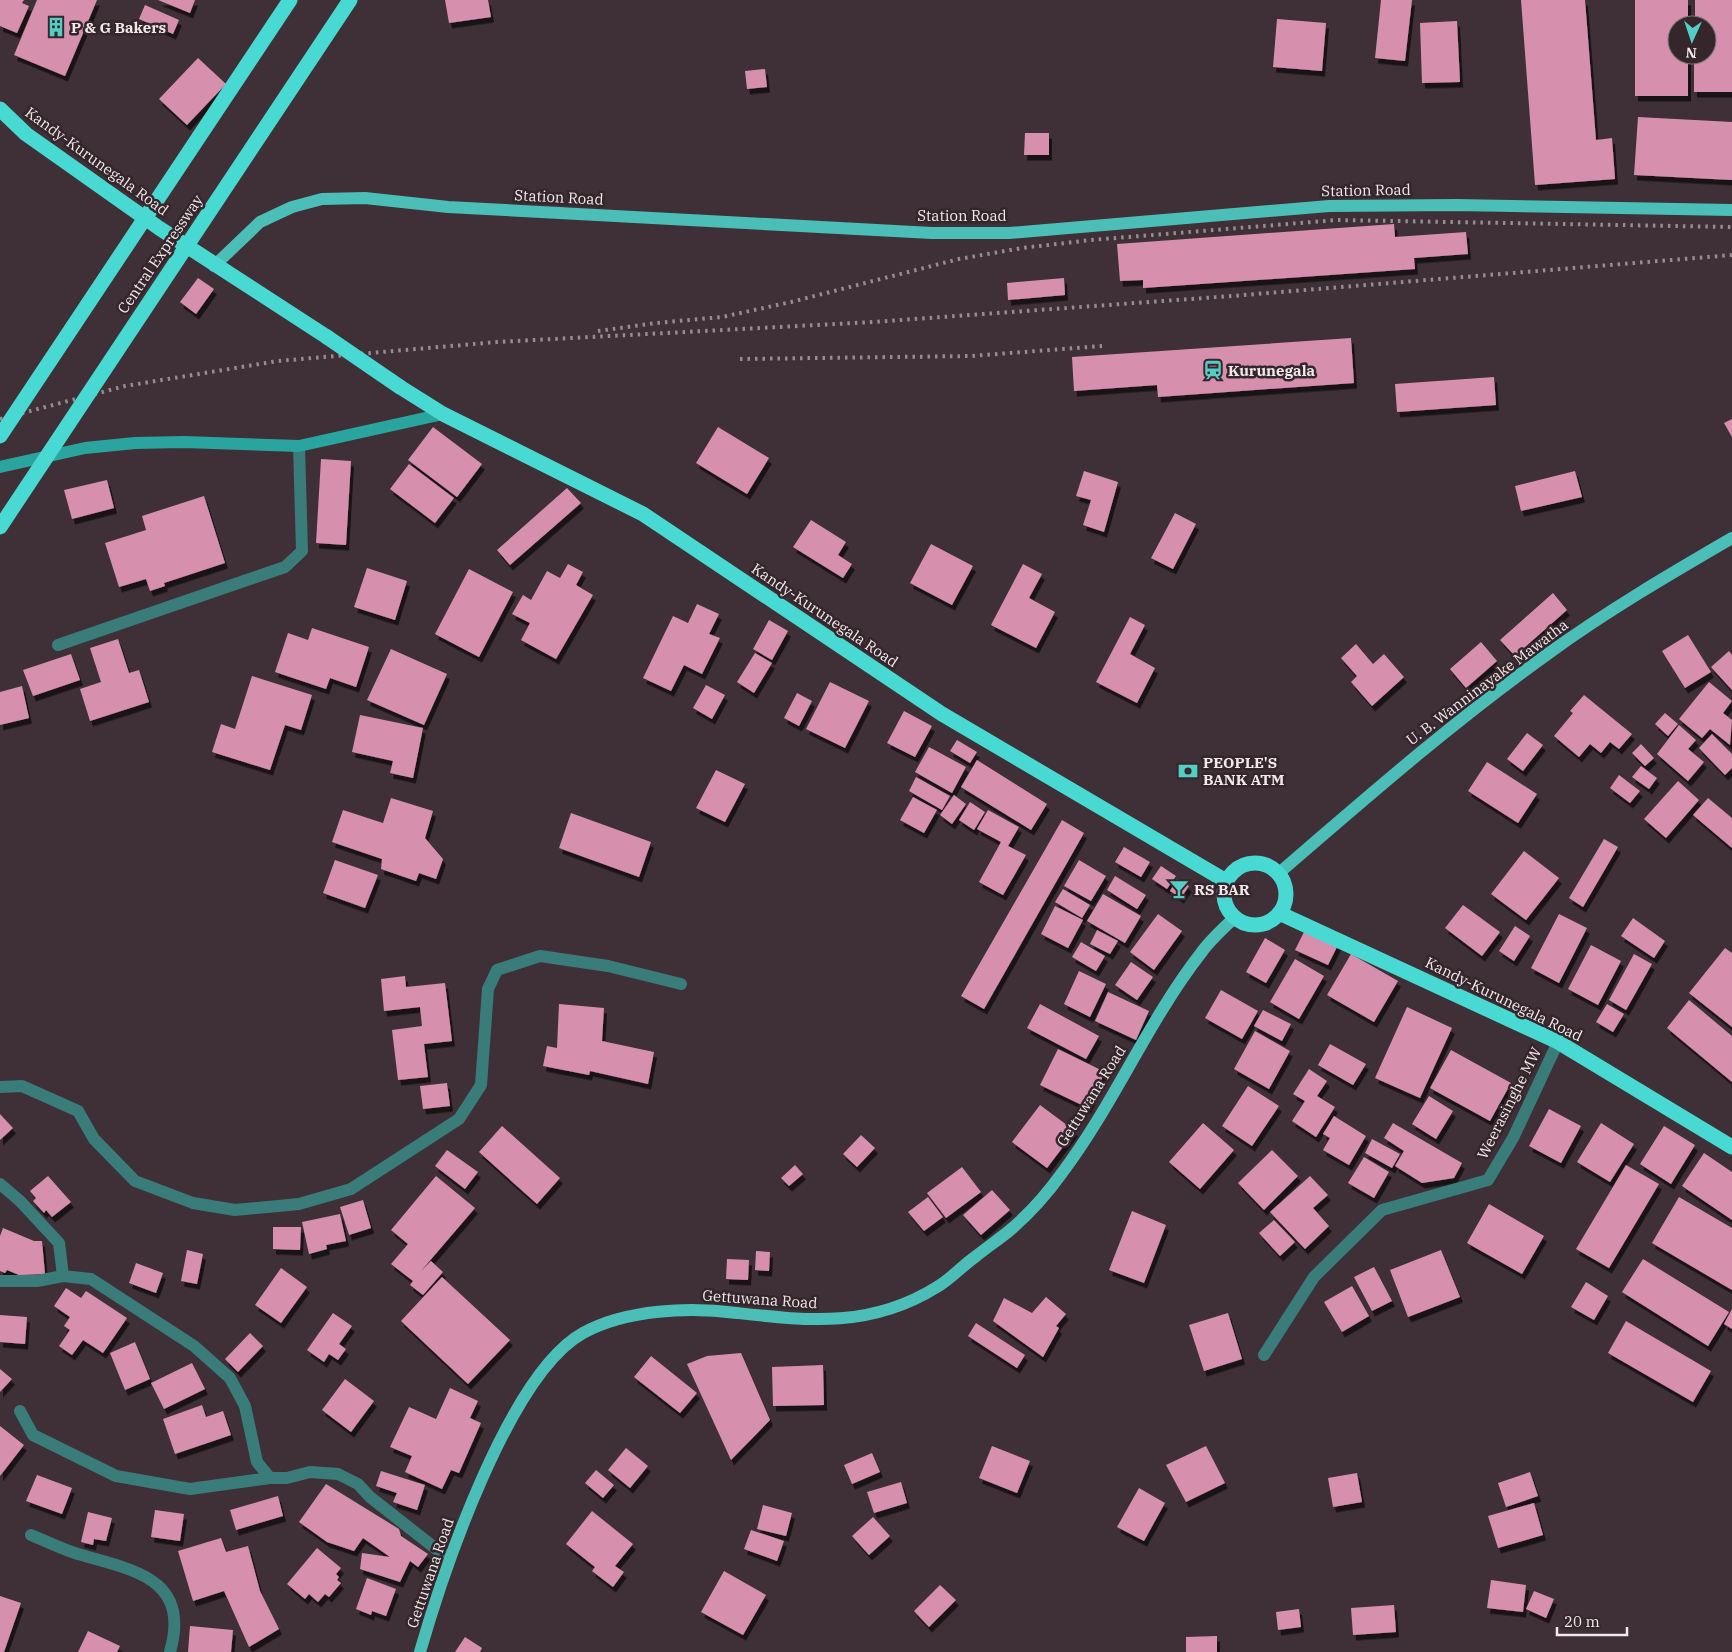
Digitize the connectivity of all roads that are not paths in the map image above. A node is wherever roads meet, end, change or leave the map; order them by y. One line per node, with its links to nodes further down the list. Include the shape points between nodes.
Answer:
1 (290, 0): 7 (highway, bridge)
2 (350, 0): 10 (highway, Central Expressway, bridge)
3 (0, 109): 5 (highway, Kandy-Kurunegala Road, via 26,134)
4 (1732, 210): 5 (main road, Station Road, via 1329,206 1009,232 932,233 458,207 365,198 322,199 292,207 260,222)
5 (214, 266): 6 (highway, Kandy-Kurunegala Road, bridge)
6 (443, 414): 8 (street); 14 (highway, Kandy-Kurunegala Road, via 643,514 942,714)
7 (0, 436)
8 (299, 446): 9 (street, via 135,443 85,448); 12 (street, via 302,551 285,567)
9 (0, 467)
10 (0, 527)
11 (1732, 538): 13 (main road, U. B. Wanninayake Mawatha, via 1659,580 1550,653 1418,753)
12 (58, 645)
13 (1279, 873): 14 (highway, via 1270,865 1251,862 1236,868); 15 (highway, via 1286,893)
14 (1226, 881): 16 (highway, via 1223,899)
15 (1279, 913): 16 (highway, via 1269,922 1256,925); 18 (highway, Kandy-Kurunegala Road)
16 (1234, 918): 28 (main road, Gettuwana Road, via 1202,950 1178,985 1062,1173 1009,1231 938,1286 889,1309 867,1315 815,1321 704,1310 672,1312 625,1318 583,1333 555,1357 519,1407 495,1451)
17 (681, 984): 19 (street, via 608,966 540,956 497,970 488,989 480,1085 459,1118 351,1189 299,1204 235,1210 193,1203 135,1181 94,1140 78,1111 22,1086)
18 (1558, 1042): 20 (highway, Kandy-Kurunegala Road); 24 (street, Weerasinghe MW, via 1513,1138 1488,1180 1382,1210 1314,1277)
19 (0, 1087)
20 (1732, 1147)
21 (0, 1184): 22 (street, via 59,1243)
22 (63, 1276): 23 (street, via 37,1281); 26 (street, via 91,1279 194,1346 230,1378 245,1406 257,1462)
23 (0, 1281)
24 (1264, 1355)
25 (20, 1411): 26 (street, via 33,1436 116,1476 190,1489)
26 (270, 1478): 28 (street, via 287,1478 310,1472 338,1474 358,1484)
27 (31, 1535): 29 (street, via 74,1553 142,1574 156,1583 166,1594 174,1613)
28 (449, 1559): 30 (main road, Gettuwana Road)
29 (170, 1652)
30 (420, 1652)

